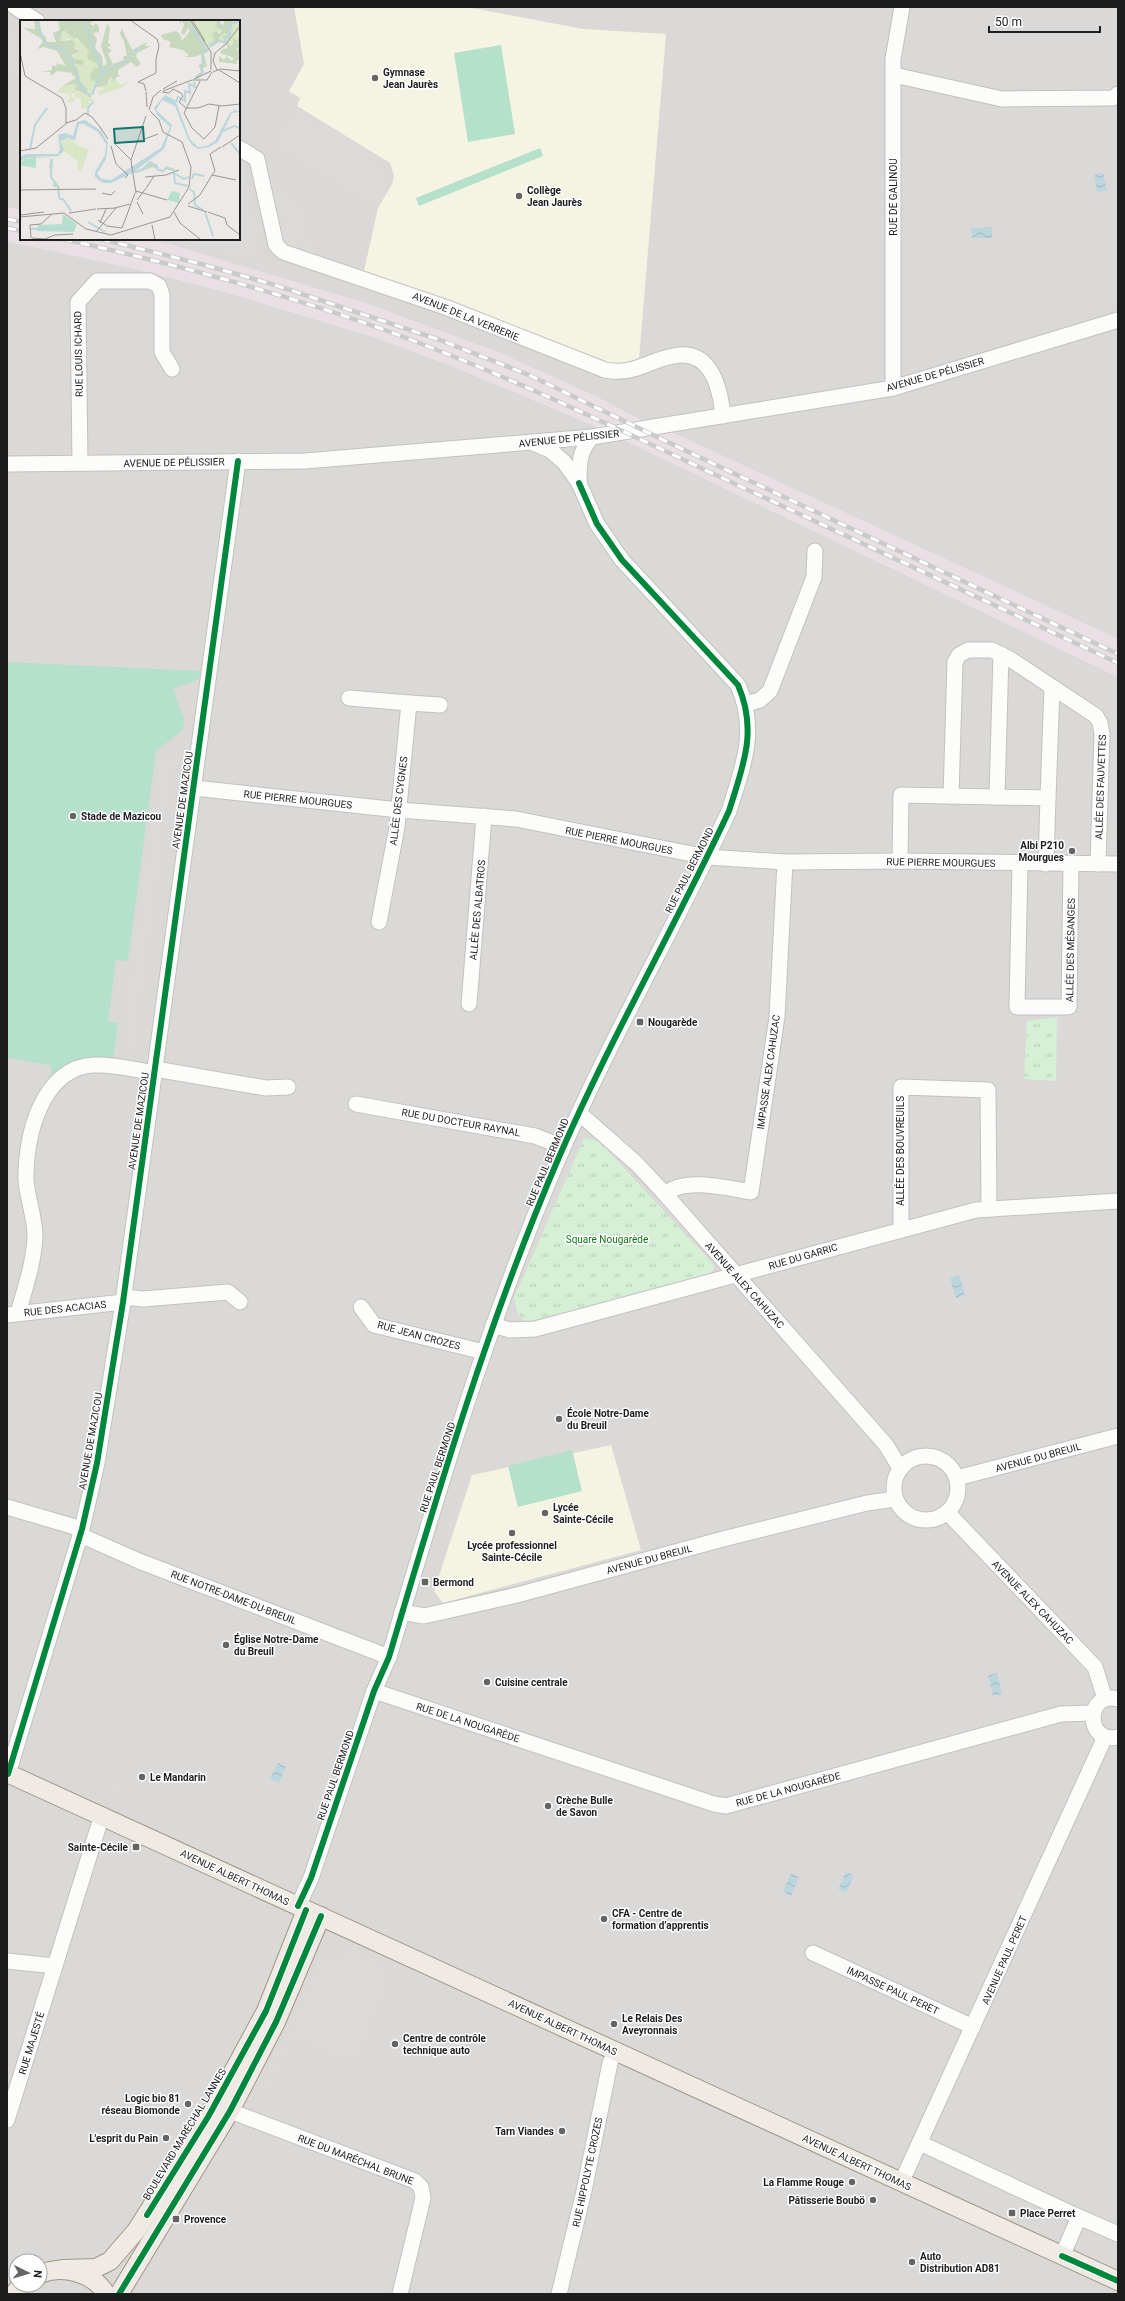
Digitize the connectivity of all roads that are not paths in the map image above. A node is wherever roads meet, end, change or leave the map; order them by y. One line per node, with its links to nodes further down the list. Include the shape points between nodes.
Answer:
1 (15, 7): 3 (street)
2 (902, 7): 4 (street, RUE DE GALINOU, via 894,50)
3 (35, 20)
4 (894, 75): 5 (street, via 1002,99 1113,98); 9 (street, RUE DE GALINOU)
5 (1118, 94)
6 (240, 149): 10 (street, AVENUE DE LA VERRERIE, via 257,159 276,244 284,252 445,307 605,370 630,372 674,356 695,358 714,373)
7 (1118, 320): 9 (street, AVENUE DE PÉLISSIER)
8 (172, 369): 14 (street, RUE LOUIS ICHARD, via 162,352 162,295 159,286 150,281 97,281 78,302)
9 (893, 388): 10 (street, AVENUE DE PÉLISSIER)
10 (723, 416): 11 (street, AVENUE DE PÉLISSIER)
11 (592, 437): 12 (street, AVENUE DE PÉLISSIER); 16 (street, RUE PAUL BERMOND, via 579,460)
12 (531, 442): 13 (street, AVENUE DE PÉLISSIER, via 305,461); 16 (street, RUE PAUL BERMOND, via 550,450 564,462)
13 (238, 461): 14 (street, AVENUE DE PÉLISSIER); 24 (street, AVENUE DE MAZICOU)
14 (80, 463): 15 (street, AVENUE DE PÉLISSIER)
15 (7, 464)
16 (579, 483): 22 (street, RUE PAUL BERMOND, via 597,524 622,560 738,685)
17 (815, 551): 22 (street, via 814,577 770,691 760,700)
18 (1001, 654): 19 (street, ALLÉE DES FAUVETTES); 25 (street, ALLÉE DES FAUVETTES, via 981,649 968,650 959,655 955,662); 26 (street)
19 (1052, 687): 27 (street); 36 (street, ALLÉE DES FAUVETTES, via 1096,716 1100,723 1102,734)
20 (349, 698): 21 (street)
21 (409, 702): 23 (street); 28 (street, ALLÉE DES CYGNES)
22 (746, 704): 30 (street, RUE PAUL BERMOND, via 749,728 744,763 730,811)
23 (440, 705)
24 (194, 788): 28 (street, RUE PIERRE MOURGUES); 40 (street, AVENUE DE MAZICOU)
25 (951, 796): 26 (street); 31 (street, via 901,795)
26 (997, 797): 27 (street)
27 (1048, 798): 34 (street)
28 (399, 810): 29 (street, RUE PIERRE MOURGUES); 38 (street, ALLÉE DES CYGNES, via 398,827)
29 (484, 816): 30 (street, RUE PIERRE MOURGUES, via 516,819); 39 (street, ALLÉE DES ALBATROS)
30 (707, 857): 32 (street, RUE PIERRE MOURGUES); 43 (street, RUE PAUL BERMOND)
31 (900, 861): 32 (street, RUE PIERRE MOURGUES); 33 (street, RUE PIERRE MOURGUES)
32 (785, 862): 45 (street, IMPASSE ALEX CAHUZAC, via 777,1017 751,1192 706,1184 669,1190)
33 (1020, 863): 34 (street, RUE PIERRE MOURGUES); 35 (street, ALLÉE DES MÉSANGES, via 1017,1007 1069,1007)
34 (1046, 864): 35 (street, RUE PIERRE MOURGUES)
35 (1071, 864): 36 (street, RUE PIERRE MOURGUES)
36 (1098, 864): 37 (street, RUE PIERRE MOURGUES)
37 (1118, 864)
38 (379, 922)
39 (469, 1004)
40 (155, 1071): 41 (street, via 266,1088); 50 (street, AVENUE DE MAZICOU); 53 (street, via 94,1065 75,1070 52,1086 36,1114 30,1132 26,1180 35,1236 31,1268)
41 (288, 1087)
42 (356, 1104): 44 (street, RUE DU DOCTEUR RAYNAL, via 535,1136)
43 (579, 1113): 44 (street, RUE PAUL BERMOND); 45 (street, AVENUE ALEX CAHUZAC, via 637,1164)
44 (563, 1148): 54 (street, RUE PAUL BERMOND)
45 (665, 1194): 49 (street, AVENUE ALEX CAHUZAC)
46 (1118, 1201): 47 (street, RUE DU GARRIC)
47 (989, 1209): 48 (street, RUE DU GARRIC); 48 (street, ALLÉE DES BOUVREUILS, via 988,1090 900,1087)
48 (901, 1230): 49 (street, RUE DU GARRIC)
49 (735, 1275): 54 (street, RUE DU GARRIC, via 535,1329 510,1330); 57 (street, AVENUE ALEX CAHUZAC, via 800,1345 886,1445)
50 (123, 1299): 51 (street, RUE DES ACACIAS, via 228,1292); 53 (street, RUE DES ACACIAS); 62 (street, AVENUE DE MAZICOU, via 97,1463)
51 (240, 1302)
52 (361, 1307): 55 (street, RUE JEAN CROZES, via 374,1325)
53 (12, 1314)
54 (493, 1325): 55 (street, RUE PAUL BERMOND)
55 (484, 1352): 63 (street, RUE PAUL BERMOND)
56 (1118, 1436): 58 (street, AVENUE DU BREUIL)
57 (900, 1468): 58 (street, via 916,1456 937,1457 953,1469); 59 (street, via 895,1478)
58 (957, 1478): 61 (street, via 957,1497)
59 (895, 1499): 61 (street, via 904,1512 918,1519 939,1518); 63 (street, AVENUE DU BREUIL, via 867,1503 723,1539 517,1595 424,1616)
60 (7, 1507): 62 (street)
61 (947, 1512): 66 (street, AVENUE ALEX CAHUZAC, via 1095,1667)
62 (81, 1532): 64 (street, RUE NOTRE-DAME-DU-BREUIL, via 139,1561); 69 (street, AVENUE DE MAZICOU)
63 (402, 1612): 64 (street, RUE PAUL BERMOND)
64 (388, 1657): 65 (street, RUE PAUL BERMOND)
65 (374, 1691): 67 (street, RUE DE LA NOUGARÈDE, via 726,1806 1061,1714); 71 (street, RUE PAUL BERMOND, via 311,1878)
66 (1111, 1699): 67 (street, via 1095,1707)
67 (1092, 1713): 68 (street, via 1096,1730)
68 (1112, 1737): 75 (street, AVENUE PAUL PERET)
69 (8, 1773): 70 (main road, AVENUE ALBERT THOMAS)
70 (102, 1815): 71 (main road, AVENUE ALBERT THOMAS); 74 (street, RUE MAJESTÉ)
71 (308, 1911): 76 (main road, AVENUE ALBERT THOMAS, via 413,1957); 77 (main road, via 276,2022); 78 (main road, BOULEVARD MARÉCHAL LANNES, via 266,2011)
72 (813, 1953): 75 (street, IMPASSE PAUL PERET)
73 (7, 1961): 74 (street)
74 (55, 1966): 79 (street, RUE MAJESTÉ)
75 (973, 2027): 80 (street, AVENUE PAUL PERET)
76 (615, 2052): 81 (main road, AVENUE ALBERT THOMAS); 91 (street, RUE HIPPOLYTE CROZES, via 610,2063)
77 (230, 2112): 78 (street); 89 (main road); 90 (street, RUE DU MARÉCHAL BRUNE, via 415,2181 421,2187 423,2198)
78 (208, 2117): 85 (main road, BOULEVARD MARÉCHAL LANNES, via 136,2231 119,2253 96,2268)
79 (7, 2120)
80 (920, 2143): 81 (street, AVENUE PAUL PERET); 82 (street)
81 (901, 2183): 84 (main road, AVENUE ALBERT THOMAS)
82 (1080, 2217): 83 (street); 84 (street)
83 (1118, 2234)
84 (1062, 2256): 87 (main road, AVENUE ALBERT THOMAS)
85 (62, 2270): 86 (main road, BOULEVARD MARÉCHAL LANNES); 88 (main road, BOULEVARD MARÉCHAL LANNES, via 78,2272 92,2280)
86 (48, 2273)
87 (1118, 2281)
88 (106, 2294)
89 (119, 2294)
90 (400, 2294)
91 (560, 2294)

